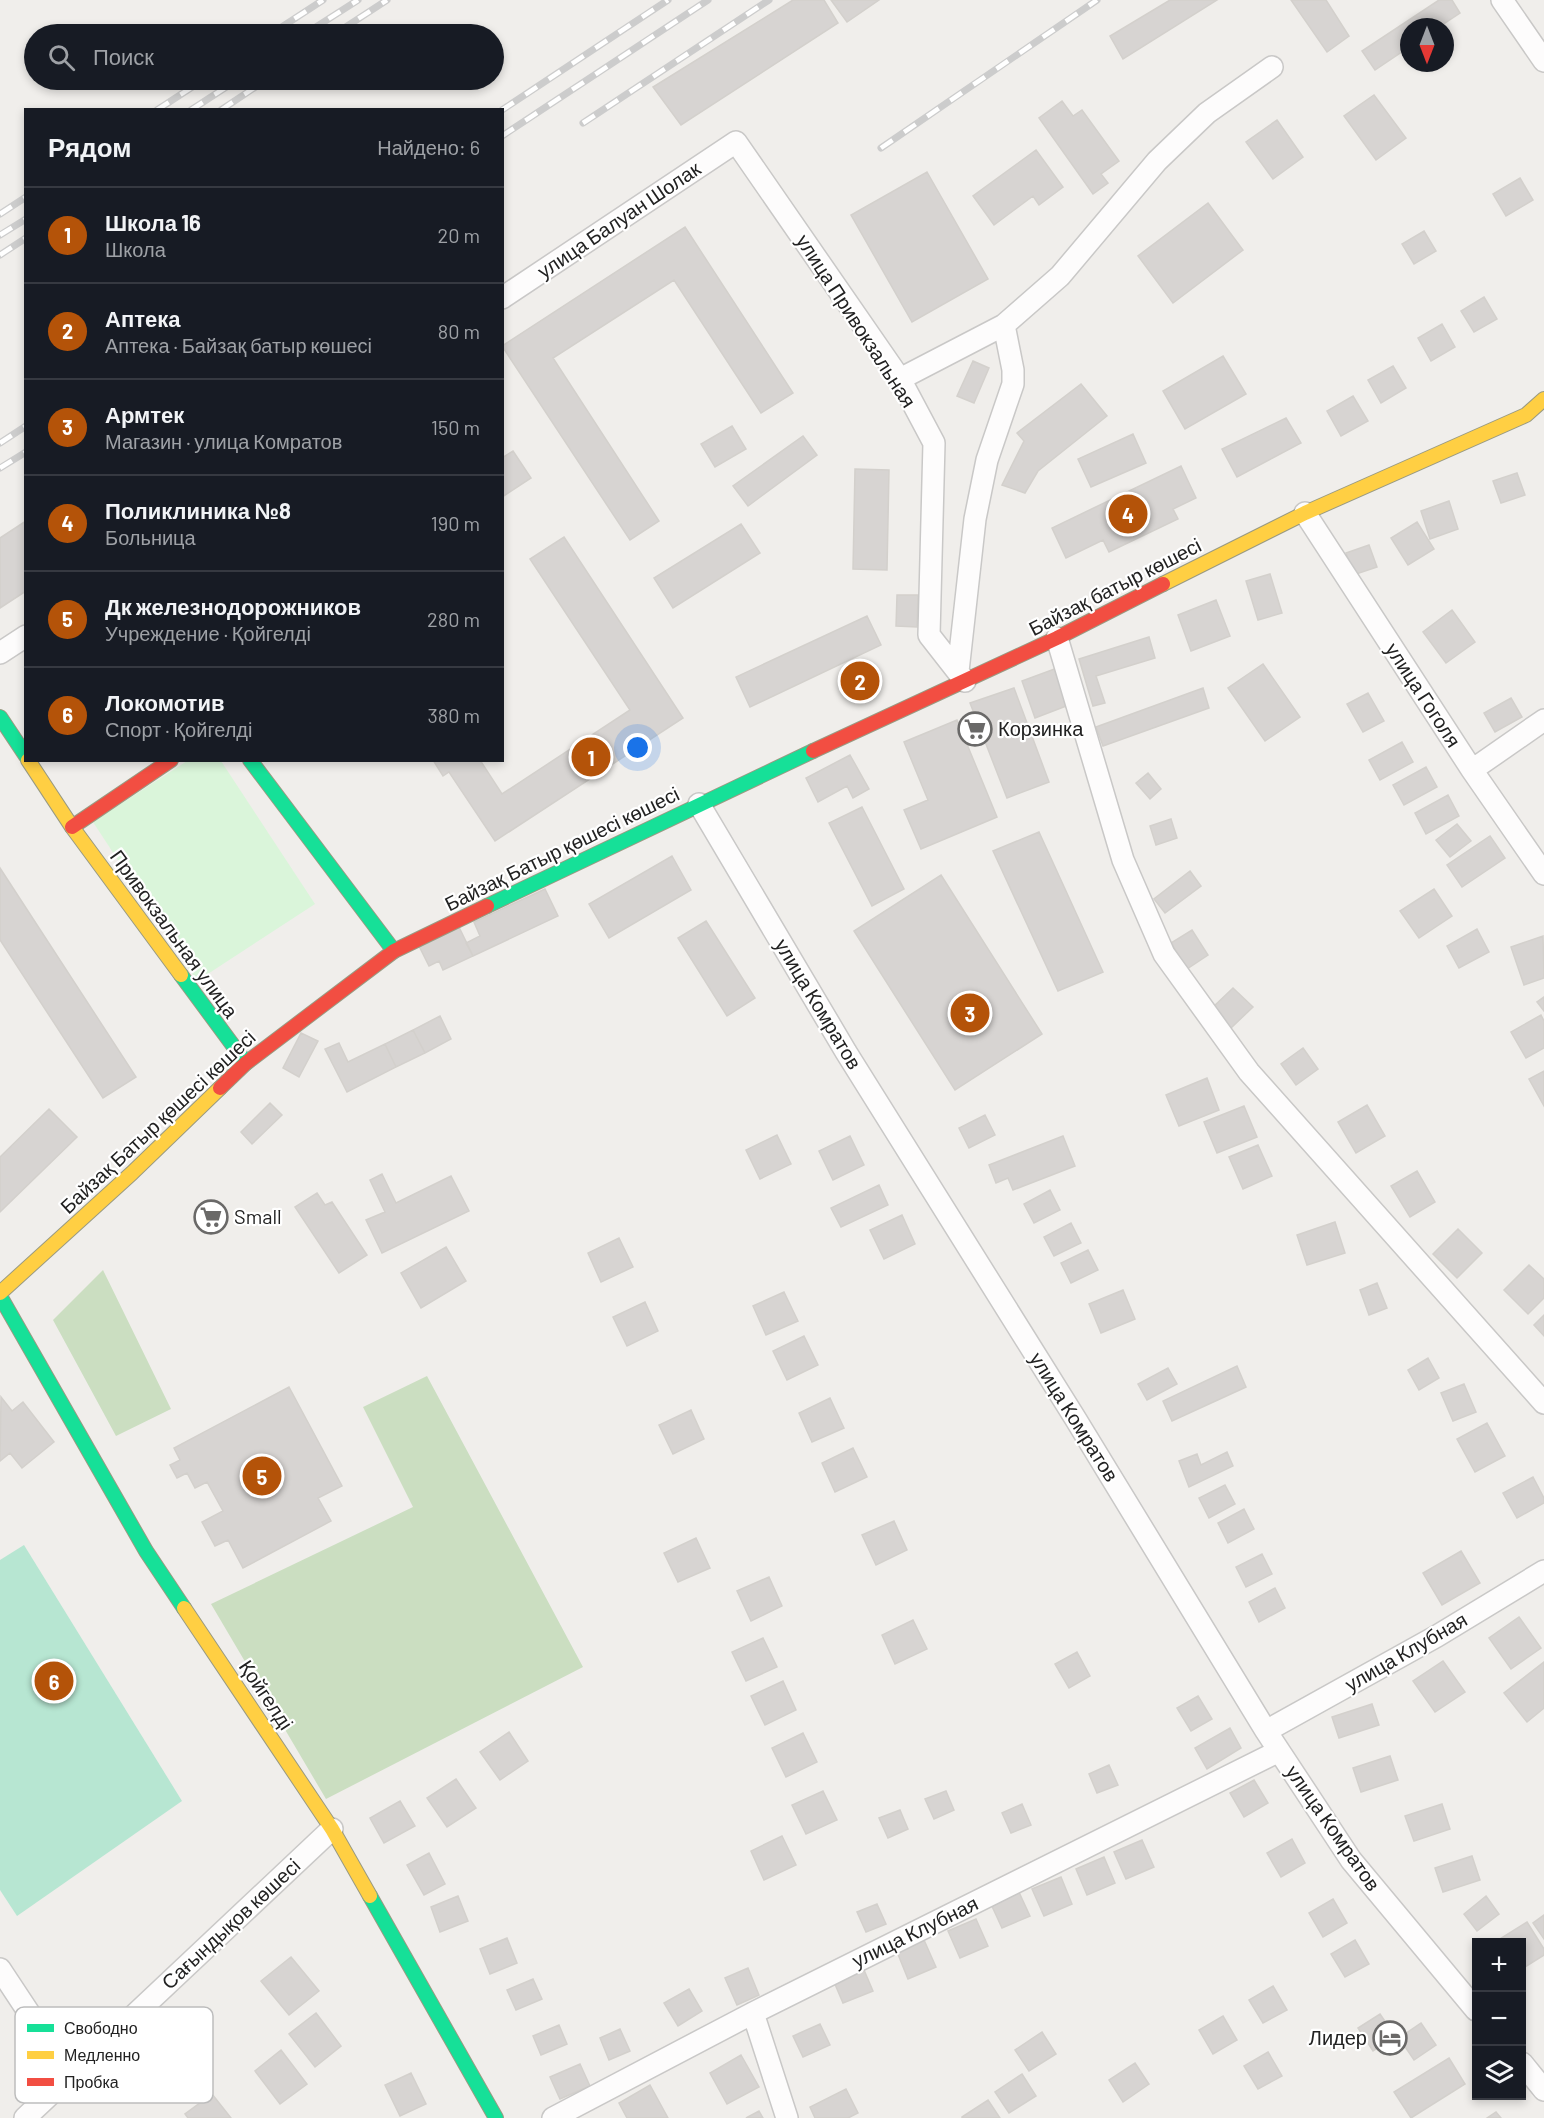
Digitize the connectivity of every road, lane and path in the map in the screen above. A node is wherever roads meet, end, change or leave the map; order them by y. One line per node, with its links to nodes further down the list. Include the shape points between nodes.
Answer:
1 (1502, 0): 2 (street)
2 (1544, 61)
3 (1272, 67): 6 (street, via 1207,113 1157,161 1060,276)
4 (736, 142): 5 (street, улица Балуан Шолак); 7 (street, улица Привокзальная)
5 (504, 297)
6 (1004, 325): 7 (street); 13 (street, via 1013,384 985,470 975,519)
7 (900, 379): 13 (street, улица Привокзальная, via 934,443 929,635)
8 (1544, 399): 9 (main road, Байзақ батыр көшесі, via 1526,415)
9 (1305, 513): 11 (main road, Байзақ батыр көшесі); 20 (street, улица Гоголя)
10 (24, 637): 12 (street)
11 (1057, 638): 13 (main road, Байзақ батыр көшесі); 27 (street, via 1122,860 1164,954 1250,1072)
12 (0, 653)
13 (961, 676): 21 (main road, Байзақ батыр көшесі)
14 (0, 717): 16 (main road)
15 (1544, 720): 20 (street)
16 (24, 753)
17 (29, 762): 22 (main road, Привокзальная улица)
18 (168, 762): 22 (main road)
19 (252, 762): 24 (main road)
20 (1472, 770): 23 (street, улица Гоголя)
21 (699, 804): 24 (main road, Байзақ Батыр қөшесі көшесі); 29 (street, улица Комратов, via 846,1052)
22 (72, 827): 25 (main road, Привокзальная улица)
23 (1544, 874)
24 (394, 951): 25 (main road, Байзақ Батыр қөшесі көшесі)
25 (246, 1063): 26 (main road, Байзақ Батыр қөшесі көшесі)
26 (0, 1294): 31 (main road, Қойгелді, via 146,1551)
27 (1544, 1403)
28 (1542, 1575): 29 (street, улица Клубная)
29 (1266, 1731): 30 (street, улица Комратов)
30 (1280, 1751): 33 (street, улица Комратов, via 1351,1860); 36 (street, улица Клубная)
31 (332, 1829): 35 (street, Сағындықов көшесі); 41 (main road, Қойгелді)
32 (0, 1969): 34 (street)
33 (1472, 2005)
34 (25, 2007)
35 (142, 2007)
36 (753, 2013): 42 (street, улица Клубная); 43 (street)
37 (1526, 2069): 38 (street)
38 (1544, 2090)
39 (41, 2103): 40 (street, Сағындықов көшесі)
40 (25, 2118)
41 (496, 2118)
42 (553, 2118)
43 (788, 2118)

